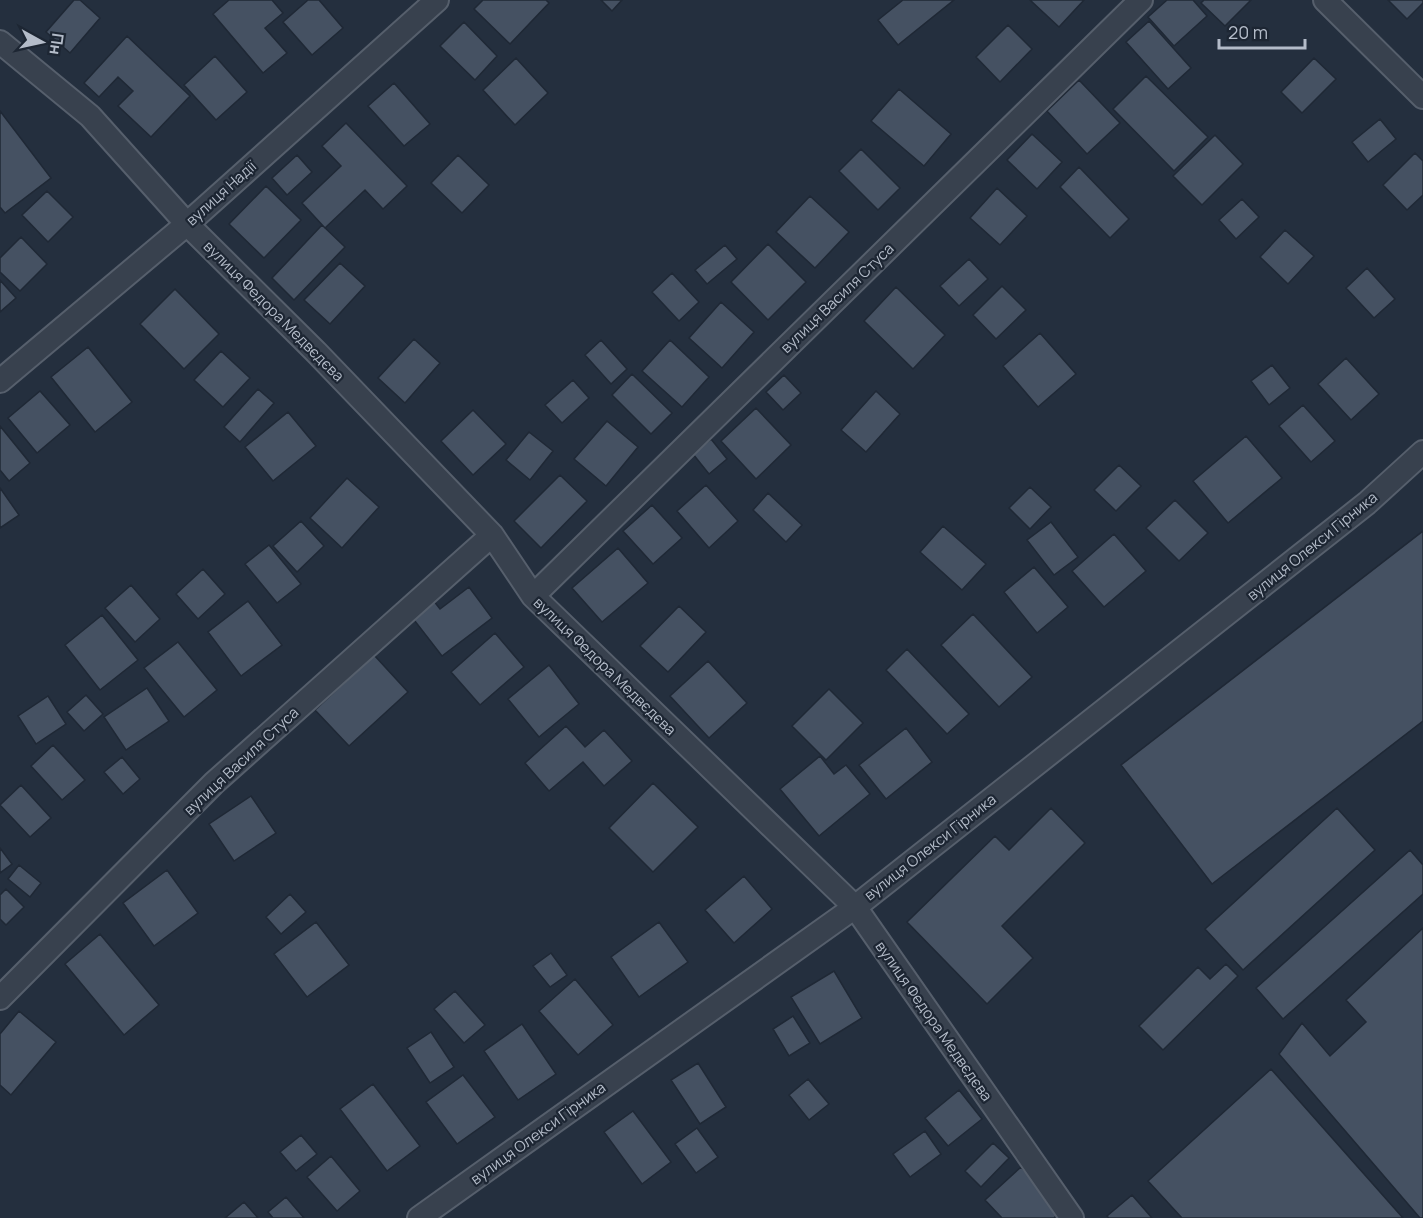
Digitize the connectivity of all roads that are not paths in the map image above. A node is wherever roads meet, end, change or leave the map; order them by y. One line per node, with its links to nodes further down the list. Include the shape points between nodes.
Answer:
1 (437, 0): 6 (street, вулиця Надії)
2 (1141, 0): 10 (street, вулиця Василя Стуса)
3 (1325, 0): 5 (street)
4 (0, 42): 6 (street, вулиця Федора Медвєдєва, via 90,116)
5 (1423, 97)
6 (187, 224): 7 (street, вулиця Надії); 9 (street, вулиця Федора Медвєдєва)
7 (0, 381)
8 (1423, 452): 11 (street, вулиця Олекси Гірника, via 1367,503)
9 (492, 535): 10 (street, вулиця Федора Медвєдєва); 12 (street, вулиця Василя Стуса, via 214,783)
10 (533, 596): 11 (street, вулиця Федора Медвєдєва)
11 (855, 907): 13 (street, вулиця Олекси Гірника); 14 (street, вулиця Федора Медвєдєва)
12 (0, 998)
13 (419, 1218)
14 (1072, 1218)

